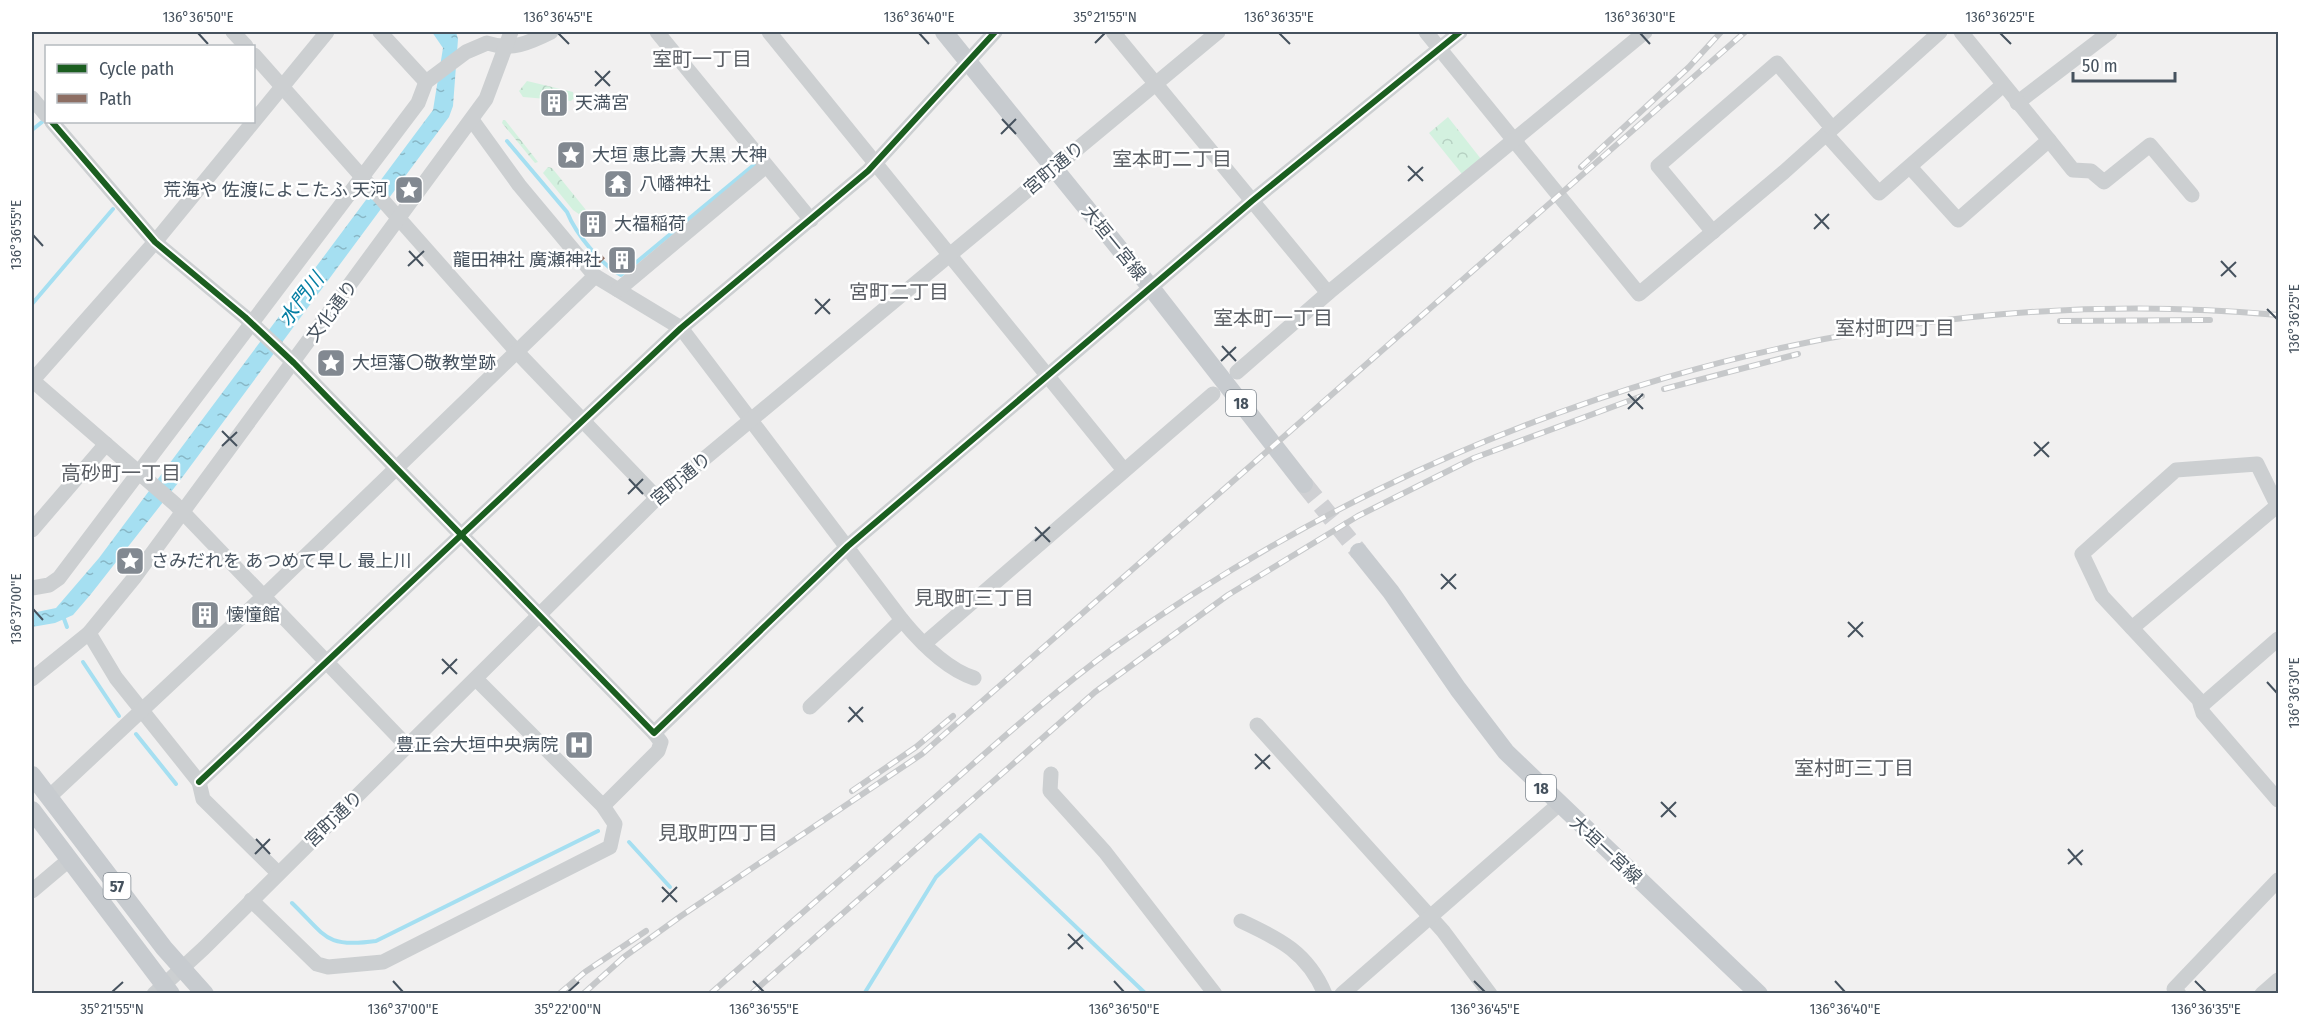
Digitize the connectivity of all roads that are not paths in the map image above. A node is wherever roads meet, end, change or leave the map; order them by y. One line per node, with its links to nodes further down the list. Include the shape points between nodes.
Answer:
1 (233, 32): 19 (street)
2 (327, 32): 27 (street)
3 (380, 32): 24 (street)
4 (511, 32): 20 (street, 文化通り)
5 (551, 32): 20 (street, via 529,43)
6 (657, 32): 39 (street)
7 (769, 32): 38 (street)
8 (944, 32): 23 (main road, 大垣一宮線 / 18)
9 (995, 32): 23 (street)
10 (1113, 32): 25 (street)
11 (1218, 32): 25 (street, 宮町通り)
12 (1426, 32): 21 (street)
13 (1460, 32): 21 (street)
14 (1645, 32): 37 (street)
15 (1940, 32): 35 (street)
16 (1961, 32): 26 (street)
17 (2110, 32): 29 (street)
18 (483, 37): 20 (street); 24 (street)
19 (245, 45)
20 (503, 48): 31 (street, 文化通り, via 486,99)
21 (1441, 49): 37 (street); 44 (street)
22 (255, 55): 27 (street)
23 (968, 60): 38 (street); 41 (main road, 大垣一宮線 / 18)
24 (430, 79): 42 (street)
25 (1158, 83): 41 (street, 宮町通り); 44 (street)
26 (2002, 85): 29 (street); 40 (street)
27 (283, 87): 32 (street); 42 (street)
28 (32, 98): 30 (street)
29 (2018, 103): 36 (street)
30 (45, 114)
31 (472, 120): 46 (street, 文化通り); 50 (street, via 519,185)
32 (255, 121)
33 (53, 123): 48 (street)
34 (253, 123): 48 (street)
35 (1829, 131): 40 (street, via 1879,193); 47 (street); 47 (street, via 1777,63 1658,166)
36 (2049, 140): 40 (street, via 1958,220); 43 (street, via 2073,170 2091,171 2104,182 2150,146)
37 (1514, 142): 47 (street, via 1639,294); 53 (street)
38 (876, 162): 45 (street); 49 (street)
39 (766, 166): 45 (street); 52 (street)
40 (1910, 167)
41 (1053, 168): 49 (street, 宮町通り); 51 (main road, 大垣一宮線 / 18)
42 (366, 183): 46 (street); 54 (street)
43 (2192, 195)
44 (1252, 201): 51 (street); 53 (street)
45 (811, 219): 55 (street)
46 (399, 221): 56 (street); 57 (street, 文化通り)
47 (1713, 232)
48 (155, 243): 54 (street); 60 (street)
49 (950, 255): 59 (street); 63 (street, 宮町通り)
50 (596, 276): 52 (street); 56 (street)
51 (1152, 289): 59 (street); 68 (main road, 大垣一宮線 / 18)
52 (618, 290): 55 (street)
53 (1328, 293): 58 (street)
54 (256, 328): 57 (street); 67 (street)
55 (681, 328): 62 (street); 63 (street)
56 (518, 353): 62 (street); 65 (street)
57 (294, 363): 65 (street); 71 (street, 文化通り)
58 (1237, 372)
59 (1049, 376): 66 (street); 74 (street)
60 (32, 381): 64 (street)
61 (1213, 394): 66 (street)
62 (584, 420): 69 (street); 73 (street)
63 (751, 421): 69 (street, 宮町通り); 74 (street)
64 (106, 444): 67 (street); 72 (street)
65 (396, 466): 73 (street); 77 (street)
66 (1123, 470): 83 (street)
67 (145, 478): 71 (street); 76 (street, via 58,578 49,585)
68 (1304, 484)
69 (657, 498): 78 (street, 宮町通り)
70 (2278, 506): 80 (street); 80 (street, via 2257,464 2176,470 2082,554 2102,596)
71 (183, 513): 77 (street); 81 (street, 文化通り)
72 (32, 530)
73 (461, 534): 78 (street); 84 (street)
74 (848, 546): 79 (street); 92 (street)
75 (1359, 552): 99 (main road, 大垣一宮線 / 18, via 1506,752)
76 (32, 588)
77 (263, 597): 84 (street); 90 (street)
78 (541, 614): 87 (street, 宮町通り); 92 (street)
79 (902, 620): 83 (street); 89 (street)
80 (2133, 628): 88 (street)
81 (89, 633): 86 (street, 文化通り); 90 (street)
82 (2278, 639): 88 (street)
83 (924, 644): 85 (street, via 960,674)
84 (326, 662): 93 (street); 96 (street)
85 (974, 678)
86 (32, 679)
87 (476, 679): 93 (street, 宮町通り); 100 (street)
88 (2201, 706): 98 (street)
89 (810, 707)
90 (141, 711): 96 (street); 97 (street)
91 (1257, 725): 107 (street)
92 (654, 733): 100 (street, via 661,742 658,751)
93 (408, 747): 103 (street, 宮町通り)
94 (1051, 774): 113 (street, via 1050,791 1105,852)
95 (32, 775): 97 (main road, 57)
96 (199, 782): 103 (street, via 203,799)
97 (49, 797): 109 (main road, 57)
98 (2278, 800)
99 (1558, 805): 107 (street); 117 (main road, 大垣一宮線 / 18)
100 (603, 806): 106 (street, via 615,824 610,847 383,962 328,967 318,964)
101 (32, 810): 102 (main road, 57)
102 (70, 859): 105 (street); 111 (main road, 57)
103 (278, 873): 106 (street, 宮町通り)
104 (2278, 880): 118 (street, via 2174,989)
105 (32, 891)
106 (251, 900): 109 (street, 宮町通り)
107 (1429, 919): 115 (street); 116 (street, via 1443,931)
108 (1241, 921): 114 (street, via 1301,954)
109 (182, 969): 111 (street, 宮町通り); 112 (main road, 57)
110 (2278, 980): 119 (street)
111 (163, 991)
112 (205, 993)
113 (1215, 993)
114 (1325, 993)
115 (1342, 993)
116 (1490, 993)
117 (1759, 993)
118 (2179, 993)
119 (2262, 993)

